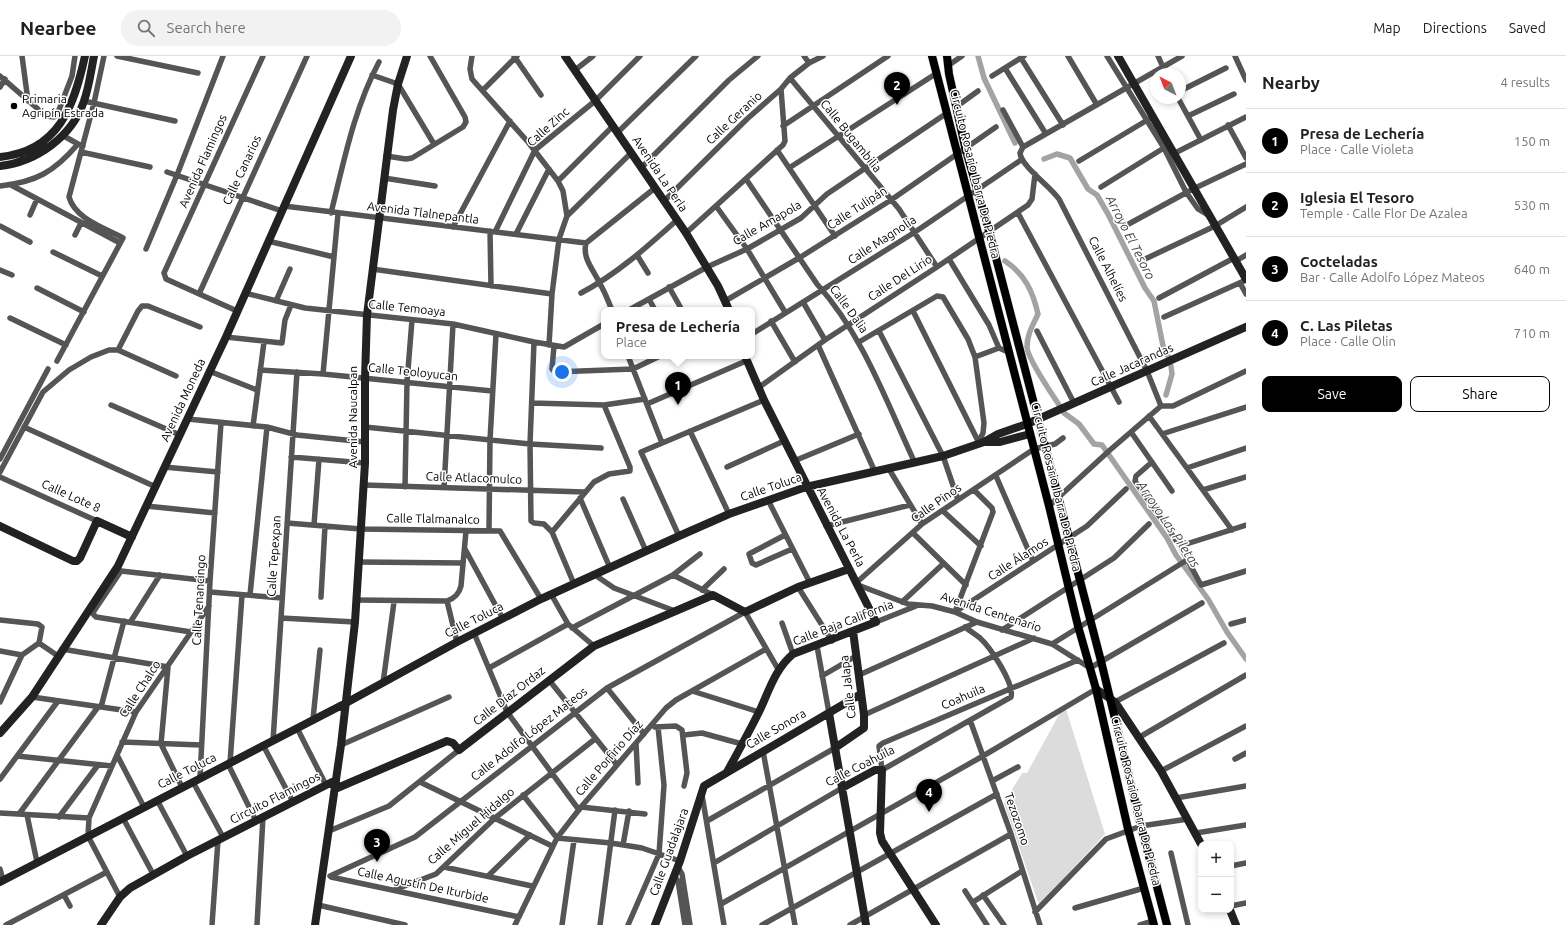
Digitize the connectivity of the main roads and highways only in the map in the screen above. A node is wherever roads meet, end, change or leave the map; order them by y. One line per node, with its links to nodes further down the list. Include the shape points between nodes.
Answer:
1 (84, 56): 9 (main road, via 76,77 74,100 56,129 41,142 25,150)
2 (94, 56): 10 (main road, via 84,101 70,127 49,147 33,157)
3 (351, 56): 21 (main road, Avenida Moneda, via 226,337)
4 (407, 56): 29 (main road, Avenida Naucalpan, via 398,84 386,156 367,315 364,485 355,622)
5 (565, 56): 12 (main road, Avenida La Perla, via 686,233)
6 (932, 56): 16 (main road, Circuito Rosario Ibarra De Piedra)
7 (947, 56): 15 (main road, via 965,148 990,231)
8 (1118, 56): 11 (main road, via 1150,118 1167,146 1175,153 1189,190 1208,215)
9 (0, 157)
10 (0, 166)
11 (1244, 280)
12 (727, 307)
13 (1246, 327): 15 (main road, Calle Jacarandas)
14 (745, 359): 19 (main road, Avenida La Perla)
15 (1037, 419): 16 (main road, Calle Jacarandas); 28 (main road)
16 (1027, 424): 17 (main road, Circuito Rosario Ibarra De Piedra); 18 (main road, Calle Toluca)
17 (1030, 434): 18 (main road, Calle Toluca, via 1000,442); 26 (main road, Circuito Rosario Ibarra De Piedra)
18 (981, 443): 19 (main road, Calle Toluca, via 943,456)
19 (806, 487): 22 (main road, Avenida La Perla); 29 (main road, Calle Toluca, via 730,514 540,599)
20 (0, 526): 21 (main road, Calle Lote 8, via 73,561 80,558 97,521)
21 (132, 537): 31 (main road, Avenida Moneda, via 118,566 32,697)
22 (849, 569): 23 (main road, Calle Adolfo López Mateos, via 798,587 744,612); 24 (main road, Avenida La Perla)
23 (713, 595): 38 (main road, Calle Díaz Ordaz, via 594,646 459,750 447,741)
24 (876, 622): 25 (main road, Calle Baja California)
25 (853, 631): 27 (main road, Calle Jalapa); 34 (main road, Calle Baja California, via 794,654 778,669 759,712)
26 (1096, 689): 28 (main road); 43 (main road, Circuito Rosario Ibarra De Piedra, via 1128,829)
27 (861, 694): 30 (main road, Calle Sonora); 33 (main road, Calle Jalapa, via 864,728)
28 (1113, 700): 39 (main road, via 1161,771); 48 (main road, via 1141,826)
29 (346, 703): 35 (main road, Avenida Naucalpan); 40 (main road, Calle Toluca)
30 (829, 712): 33 (main road); 34 (main road, Calle Sonora)
31 (3, 724): 32 (main road, Avenida Moneda)
32 (0, 733)
33 (835, 748): 37 (main road)
34 (727, 772): 36 (main road, Calle Sonora)
35 (336, 780): 38 (main road, Circuito Flamingos); 45 (main road, Circuito Flamingos, via 130,888 120,896)
36 (704, 786): 47 (main road, Calle Guadalajara, via 679,864)
37 (842, 788): 42 (main road); 44 (main road, Calle Coahuila, via 875,770 882,770 880,833)
38 (334, 789): 46 (main road, Circuito Flamingos, via 328,831 326,876)
39 (1200, 841)
40 (1, 881)
41 (1231, 913): 49 (main road)
42 (865, 921)
43 (1154, 923)
44 (934, 924)
45 (101, 925)
46 (315, 925)
47 (655, 925)
48 (1167, 925)
49 (1236, 925)

